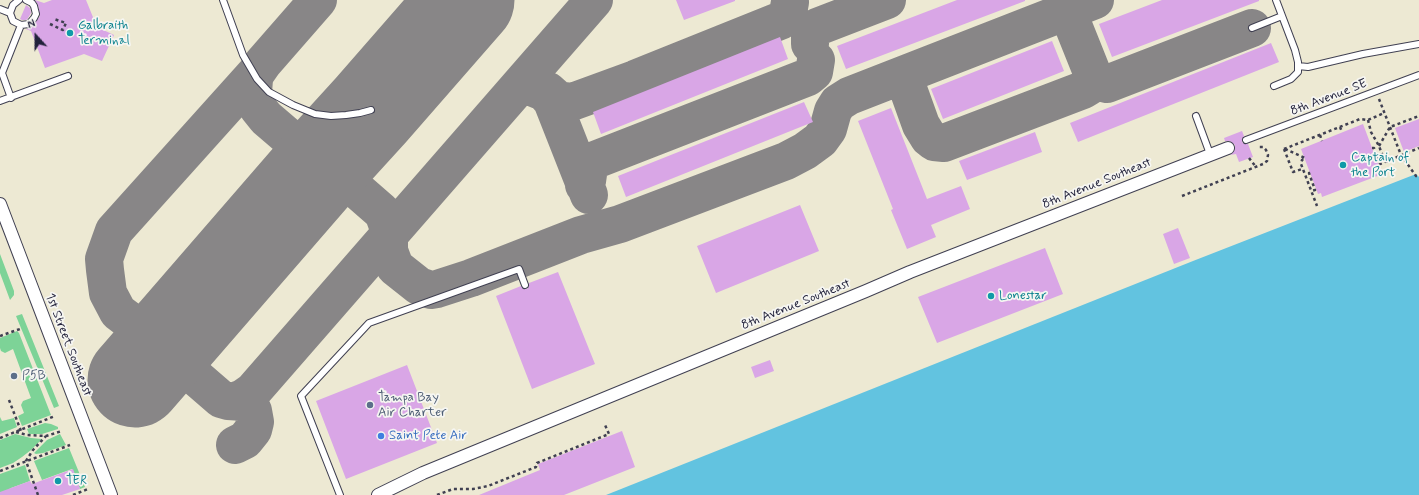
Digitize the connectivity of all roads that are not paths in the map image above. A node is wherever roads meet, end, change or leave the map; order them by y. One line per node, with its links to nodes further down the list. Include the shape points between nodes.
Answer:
1 (28, 0): 8 (lane, via 36,10 34,18 29,24)
2 (223, 0): 17 (lane, via 243,55 257,79 269,92 315,114 346,115)
3 (1276, 0): 7 (lane)
4 (16, 1): 6 (lane)
5 (0, 9): 6 (lane)
6 (10, 13): 8 (lane, via 13,21)
7 (1282, 16): 9 (lane); 11 (lane, via 1295,50)
8 (20, 25): 15 (lane, via 2,74)
9 (1252, 28)
10 (1419, 44): 11 (lane, via 1308,67)
11 (1298, 66): 14 (lane, via 1298,72 1291,78)
12 (1419, 75): 19 (lane, 8th Avenue SE)
13 (68, 76): 15 (lane)
14 (1274, 86)
15 (11, 98): 16 (lane)
16 (0, 101)
17 (371, 110)
18 (1196, 116): 21 (lane)
19 (1246, 140)
20 (1228, 148): 21 (street, 8th Avenue Southeast)
21 (1210, 154): 26 (street, 8th Avenue Southeast, via 910,272 423,473)
22 (0, 204): 24 (street, 1st Street Southeast)
23 (525, 284): 25 (lane, via 519,269 369,324 301,396)
24 (110, 495)
25 (340, 495)
26 (378, 495)

